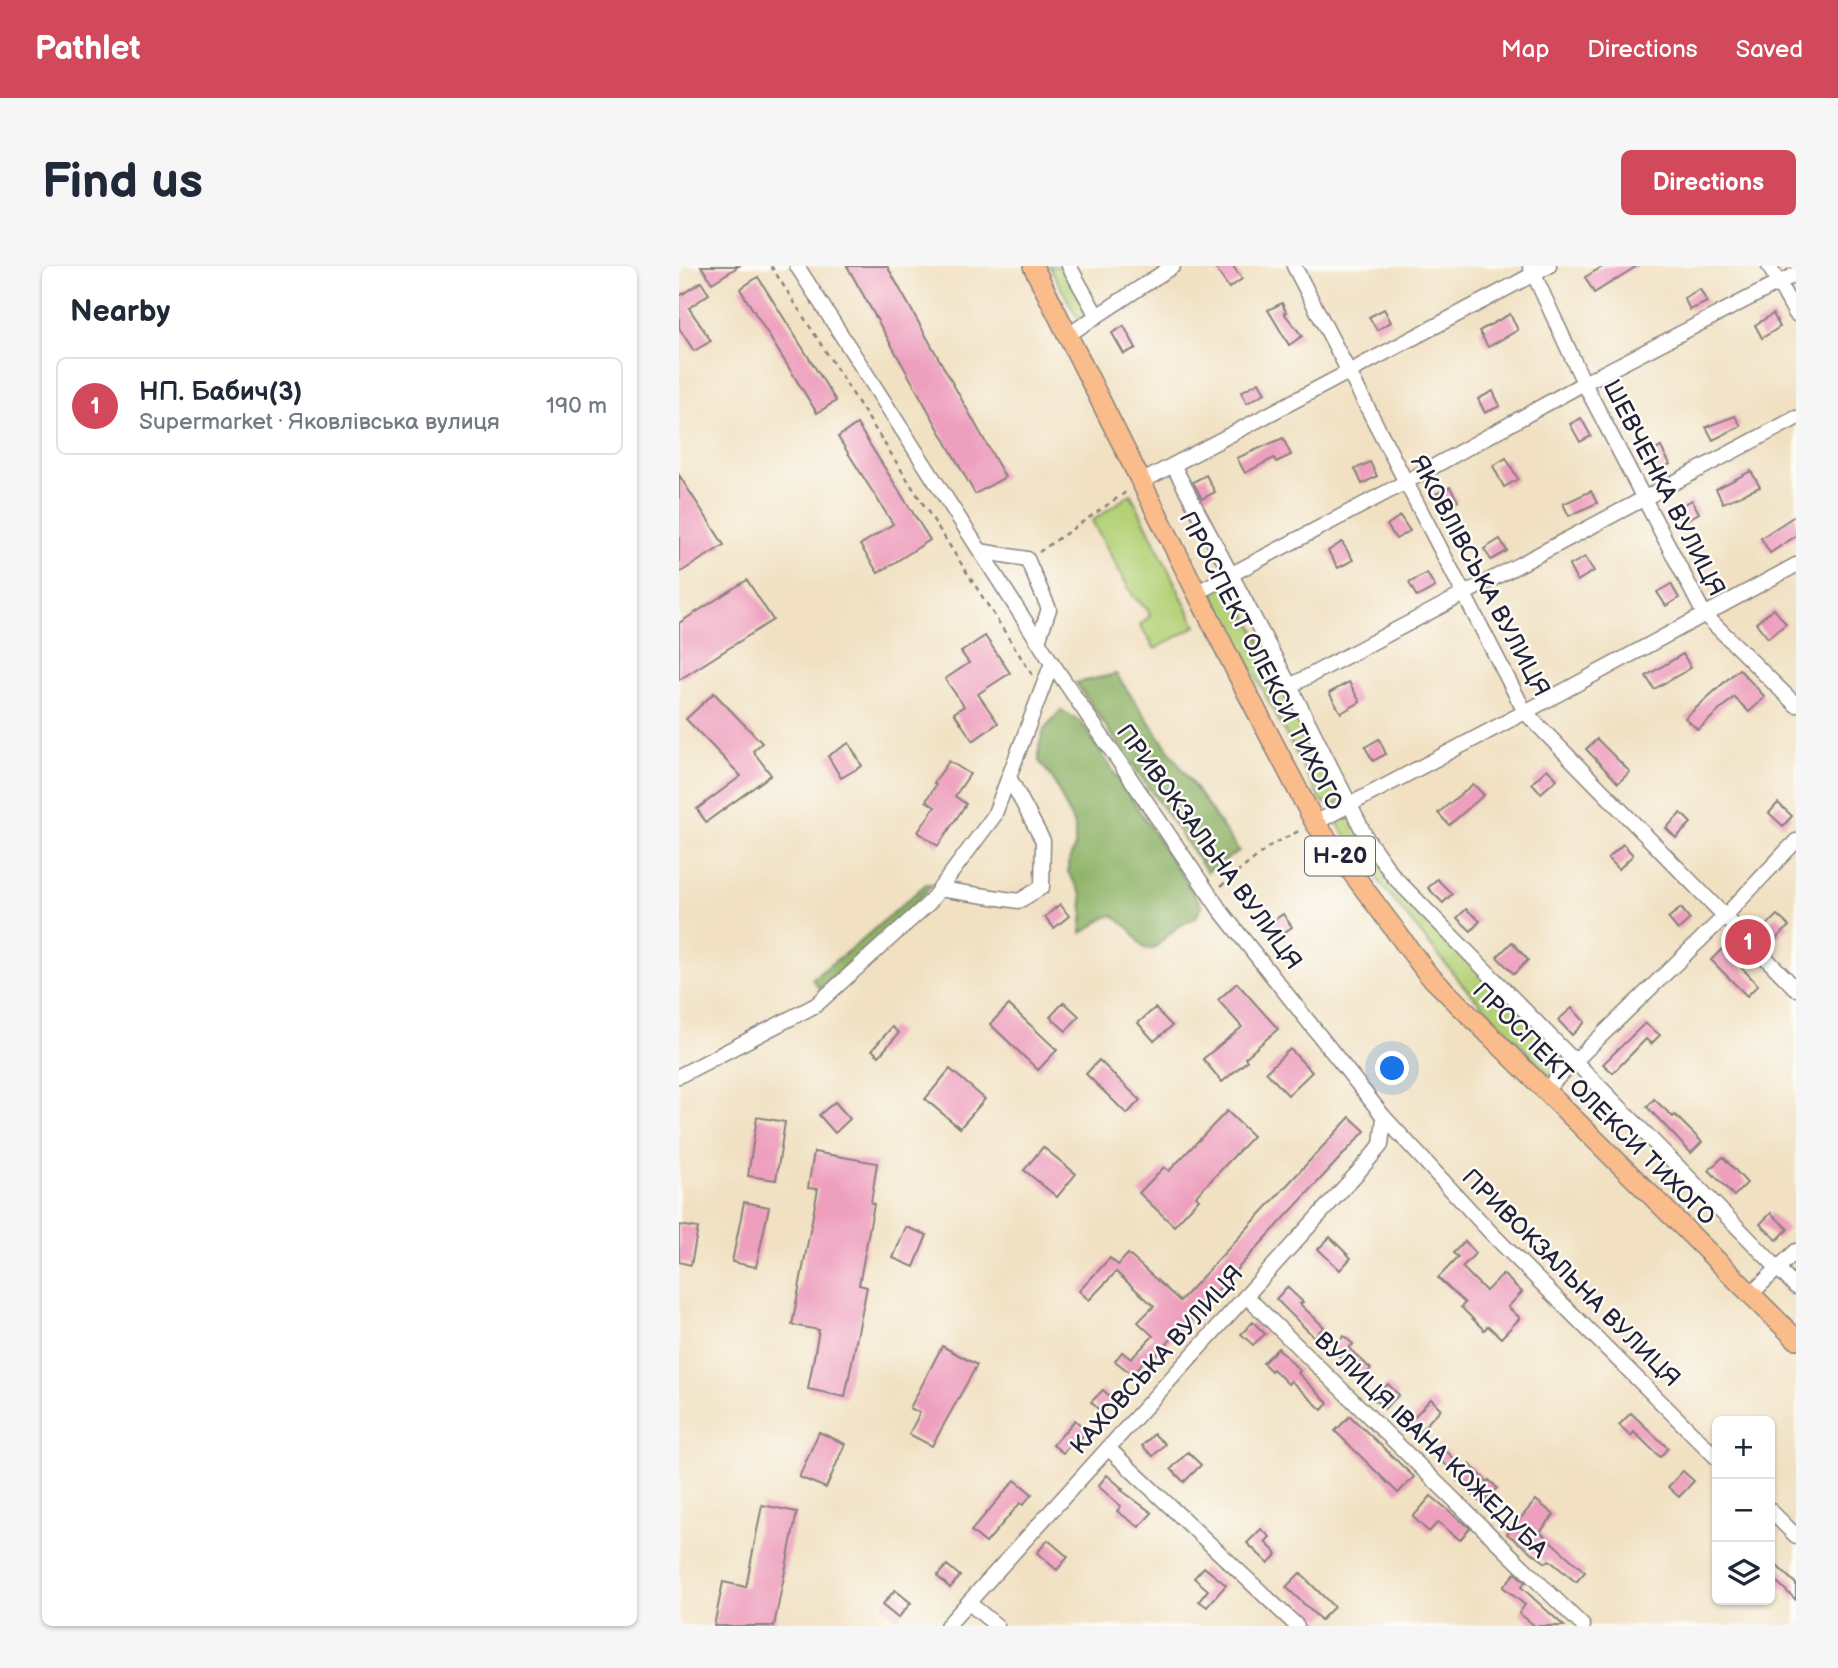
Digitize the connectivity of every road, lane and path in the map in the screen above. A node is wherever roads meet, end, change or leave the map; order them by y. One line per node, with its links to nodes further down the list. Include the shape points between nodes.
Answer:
1 (771, 266): 32 (path)
2 (797, 266): 22 (street, ПРИВОКЗАЛЬНА ВУЛИЦЯ)
3 (1033, 266): 14 (main road, ПРОСПЕКТ ОЛЕКСИ ТИХОГО / Н-20)
4 (1069, 266): 13 (street)
5 (1173, 266): 13 (street)
6 (1294, 266): 15 (street, ЯКОВЛІВСЬКА ВУЛИЦЯ)
7 (1549, 266): 9 (street)
8 (1769, 266): 11 (street)
9 (1532, 270): 15 (street); 16 (street, ШЕВЧЕНКА ВУЛИЦЯ)
10 (1796, 274): 11 (street)
11 (1779, 284): 12 (street); 16 (street)
12 (1796, 314)
13 (1097, 316): 14 (street)
14 (1068, 335): 19 (main road, ПРОСПЕКТ ОЛЕКСИ ТИХОГО / Н-20)
15 (1348, 371): 18 (street); 20 (street, ЯКОВЛІВСЬКА ВУЛИЦЯ)
16 (1584, 383): 20 (street); 21 (street, ШЕВЧЕНКА ВУЛИЦЯ)
17 (1796, 418): 21 (street)
18 (1173, 465): 19 (street); 25 (street)
19 (1141, 482): 23 (path); 26 (main road, ПРОСПЕКТ ОЛЕКСИ ТИХОГО / Н-20)
20 (1404, 483): 25 (street); 27 (street, ЯКОВЛІВСЬКА ВУЛИЦЯ)
21 (1644, 499): 27 (street); 28 (street, ШЕВЧЕНКА ВУЛИЦЯ)
22 (980, 551): 23 (street); 29 (street, ПРИВОКЗАЛЬНА ВУЛИЦЯ)
23 (1027, 559): 29 (street, via 1049,609)
24 (1796, 565): 28 (street)
25 (1231, 575): 26 (street); 31 (street)
26 (1196, 593): 37 (main road, ПРОСПЕКТ ОЛЕКСИ ТИХОГО / Н-20)
27 (1465, 593): 31 (street); 34 (street, ЯКОВЛІВСЬКА ВУЛИЦЯ)
28 (1704, 614): 33 (street, ШЕВЧЕНКА ВУЛИЦЯ); 34 (street)
29 (1038, 641): 30 (street, ПРИВОКЗАЛЬНА ВУЛИЦЯ)
30 (1052, 663): 32 (street); 40 (street, ПРИВОКЗАЛЬНА ВУЛИЦЯ)
31 (1290, 686): 36 (street)
32 (1042, 691): 35 (street)
33 (1796, 705)
34 (1525, 712): 36 (street); 41 (street, ЯКОВЛІВСЬКА ВУЛИЦЯ)
35 (1009, 776): 39 (street, via 994,816); 39 (street, via 1043,841 1042,887 1019,901)
36 (1350, 804): 37 (street); 43 (street, via 1367,839 1394,877)
37 (1315, 823): 40 (path, via 1271,845); 45 (main road, ПРОСПЕКТ ОЛЕКСИ ТИХОГО / Н-20, via 1427,973)
38 (1796, 841): 41 (street)
39 (939, 889): 44 (street, via 816,1005)
40 (1210, 895): 46 (street, ПРИВОКЗАЛЬНА ВУЛИЦЯ)
41 (1725, 916): 42 (street, ЯКОВЛІВСЬКА ВУЛИЦЯ); 43 (street)
42 (1796, 989)
43 (1575, 1061): 45 (street); 48 (street)
44 (679, 1076)
45 (1544, 1091): 50 (main road, ПРОСПЕКТ ОЛЕКСИ ТИХОГО / Н-20)
46 (1384, 1117): 51 (street, КАХОВСЬКА ВУЛИЦЯ, via 1381,1145); 54 (street, ПРИВОКЗАЛЬНА ВУЛИЦЯ, via 1493,1235)
47 (1796, 1251): 48 (street)
48 (1778, 1268): 49 (street); 50 (street)
49 (1796, 1286)
50 (1751, 1294): 52 (main road, ПРОСПЕКТ ОЛЕКСИ ТИХОГО / Н-20)
51 (1246, 1296): 53 (street, КАХОВСЬКА ВУЛИЦЯ); 61 (street, ВУЛИЦЯ ІВАНА КОЖЕДУБА)
52 (1796, 1339)
53 (1108, 1448): 57 (street, КАХОВСЬКА ВУЛИЦЯ); 60 (street)
54 (1712, 1453)
55 (1775, 1515): 56 (street)
56 (1796, 1536)
57 (969, 1603): 58 (street, КАХОВСЬКА ВУЛИЦЯ); 59 (street)
58 (947, 1626)
59 (997, 1626)
60 (1297, 1626)
61 (1583, 1626)

